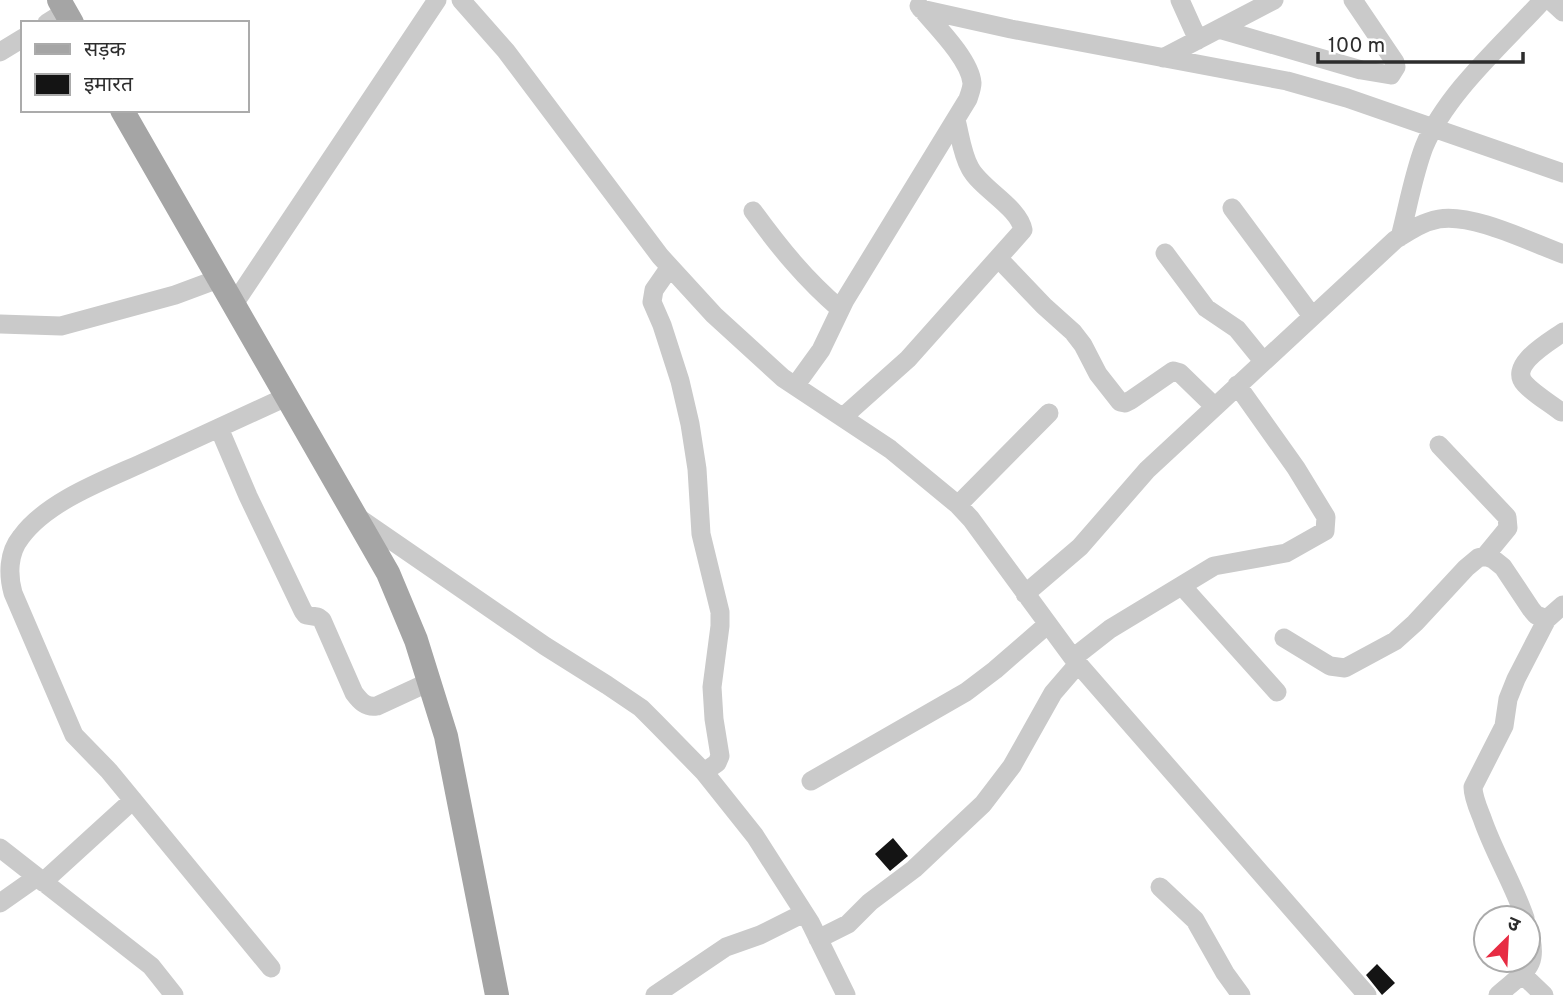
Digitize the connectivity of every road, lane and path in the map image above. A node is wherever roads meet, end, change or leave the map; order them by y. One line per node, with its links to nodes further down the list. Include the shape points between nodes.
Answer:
1 (437, 0): 27 (street)
2 (461, 0): 25 (street, via 506,51)
3 (1180, 0): 12 (street)
4 (1274, 0): 10 (street)
5 (1353, 0): 10 (street, via 1395,62 1391,75)
6 (1543, 0): 17 (street, via 1463,86)
7 (1550, 0): 9 (street)
8 (918, 5): 14 (street, via 1011,29); 16 (street, via 969,72 972,85)
9 (1563, 12)
10 (1219, 29): 12 (street)
11 (21, 39): 13 (street)
12 (1198, 40): 14 (street)
13 (0, 52)
14 (1163, 58): 17 (street, via 1287,81)
15 (123, 112): 26 (main road)
16 (956, 120): 24 (street, via 970,168 1023,226); 28 (street)
17 (1433, 128): 18 (street); 21 (street)
18 (1563, 173)
19 (1232, 208): 29 (street)
20 (753, 211): 28 (street, via 811,284)
21 (1400, 236): 23 (street, via 1423,223 1460,218); 29 (street)
22 (1165, 253): 32 (street, via 1206,308 1237,329)
23 (1563, 254)
24 (999, 259): 36 (street, via 1073,332 1120,402 1131,400 1173,372 1180,373); 39 (street, via 908,359)
25 (670, 267): 34 (street, via 714,315); 54 (street, via 654,290 652,302 677,370 690,424 701,534 720,612 712,687 720,756)
26 (218, 279): 27 (main road); 30 (street, via 61,326)
27 (234, 304): 35 (main road)
28 (840, 309): 34 (street, via 821,350)
29 (1312, 316): 32 (street)
30 (0, 324)
31 (1563, 332): 37 (street, via 1536,351 1522,367 1521,376 1524,384)
32 (1263, 361): 33 (street)
33 (1237, 385): 36 (street); 45 (street, via 1296,468 1327,525 1321,535 1297,548 1220,564)
34 (795, 386): 39 (street)
35 (286, 397): 40 (street); 43 (main road)
36 (1214, 406): 46 (street, via 1147,470 1080,547)
37 (1561, 412)
38 (1049, 413): 42 (street)
39 (843, 418): 42 (street, via 890,449)
40 (219, 428): 52 (street, via 303,611 322,620 360,702 377,706); 56 (street, via 53,508 24,533 11,558 13,593 68,726)
41 (1438, 445): 44 (street, via 1507,517 1508,528)
42 (958, 505): 46 (street)
43 (355, 515): 52 (main road, via 388,573); 54 (street, via 640,708)
44 (1485, 556): 48 (street, via 1503,567 1531,610); 50 (street, via 1466,568 1395,641 1345,668 1330,666)
45 (1182, 586): 51 (street, via 1110,629); 53 (street)
46 (1025, 594): 49 (street)
47 (1563, 605): 48 (street)
48 (1547, 619): 61 (street, via 1516,679 1504,726 1474,786 1492,847)
49 (1048, 624): 51 (street); 55 (street, via 954,700)
50 (1284, 638)
51 (1076, 661): 63 (street, via 1012,766 983,804 848,924); 71 (street)
52 (429, 682): 67 (main road, via 446,736)
53 (1277, 692)
54 (704, 772): 62 (street, via 755,836)
55 (811, 780)
56 (133, 800): 58 (street); 64 (street)
57 (0, 848): 58 (street)
58 (40, 880): 60 (street); 66 (street, via 151,966)
59 (1160, 887): 70 (street, via 1195,920)
60 (0, 903)
61 (1520, 904)
62 (804, 913): 63 (street); 68 (street, via 726,947)
63 (818, 939): 69 (street)
64 (271, 968)
65 (1522, 974): 72 (street); 73 (street)
66 (174, 995)
67 (497, 995)
68 (655, 995)
69 (846, 995)
70 (1241, 995)
71 (1367, 995)
72 (1498, 995)
73 (1544, 995)

